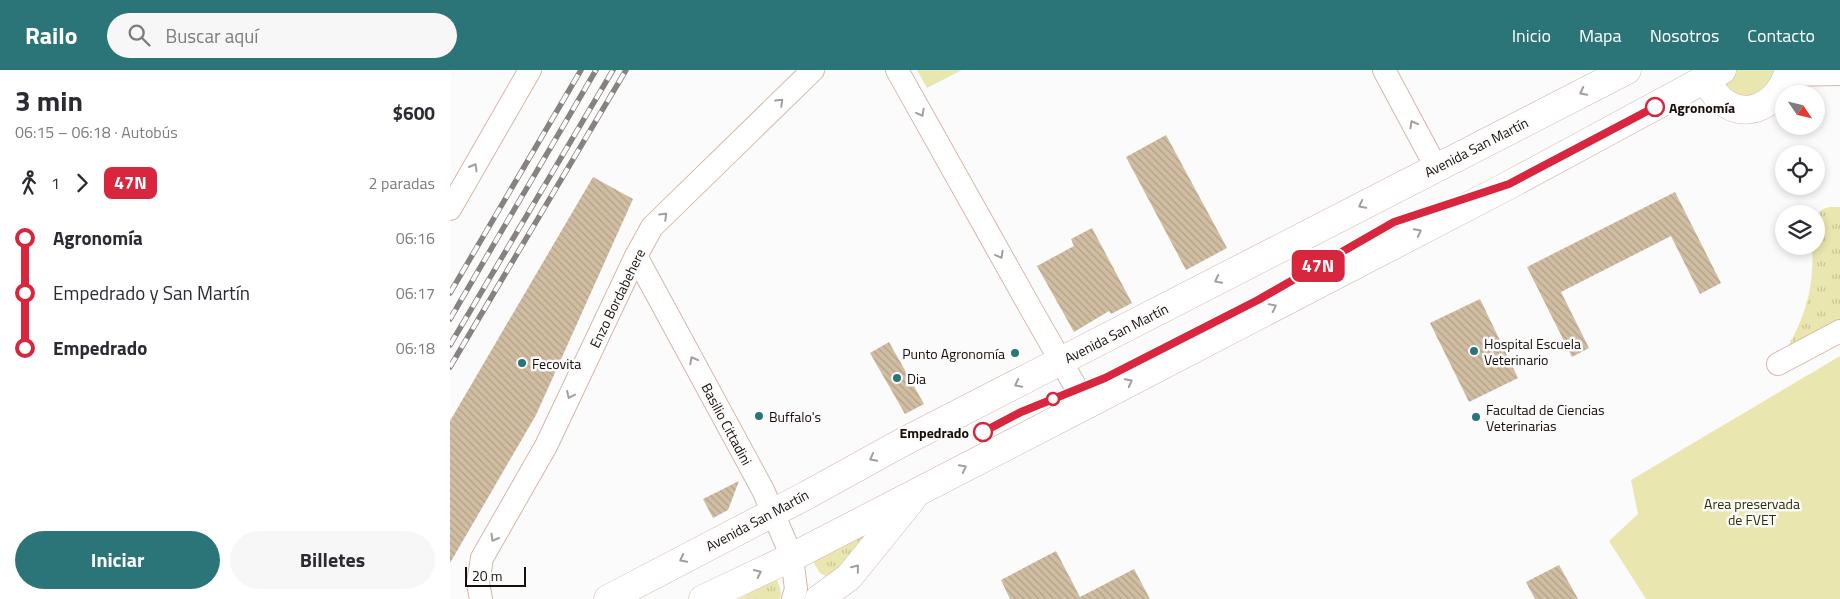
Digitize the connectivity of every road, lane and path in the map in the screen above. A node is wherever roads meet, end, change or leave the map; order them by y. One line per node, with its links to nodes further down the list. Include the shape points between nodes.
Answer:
1 (530, 70): 10 (street, one-way to 1)
2 (813, 70): 11 (street, Enzo Bordabehere, one-way to 2, via 652,227)
3 (897, 70): 13 (street, one-way to 13)
4 (1384, 70): 9 (street, one-way to 4)
5 (1627, 70): 9 (main road, Avenida San Martín, one-way to 9)
6 (1788, 72): 7 (main road, via 1776,95 1761,107 1750,110 1727,104 1714,92); 8 (street)
7 (1712, 73): 15 (main road, one-way to 7, via 1509,184)
8 (1840, 74)
9 (1436, 167): 13 (main road, Avenida San Martín, one-way to 13)
10 (450, 209)
11 (636, 256): 17 (street, Basilio Cittadini, one-way to 11); 19 (street, Enzo Bordabehere, one-way to 19, via 546,446 482,558 478,583)
12 (1840, 331): 14 (street)
13 (1061, 362): 15 (street); 17 (main road, Avenida San Martín, one-way to 17)
14 (1778, 364)
15 (1086, 405): 16 (main road, one-way to 15)
16 (920, 490): 18 (main road); 23 (main road, one-way to 16, via 849,577)
17 (772, 512): 18 (street, Basilio Cittadini); 20 (main road, Avenida San Martín, one-way to 20)
18 (792, 557): 21 (main road, one-way to 18); 22 (street, Basilio Cittadini, via 796,589)
19 (481, 599)
20 (608, 599)
21 (704, 599)
22 (793, 599)
23 (819, 599)

